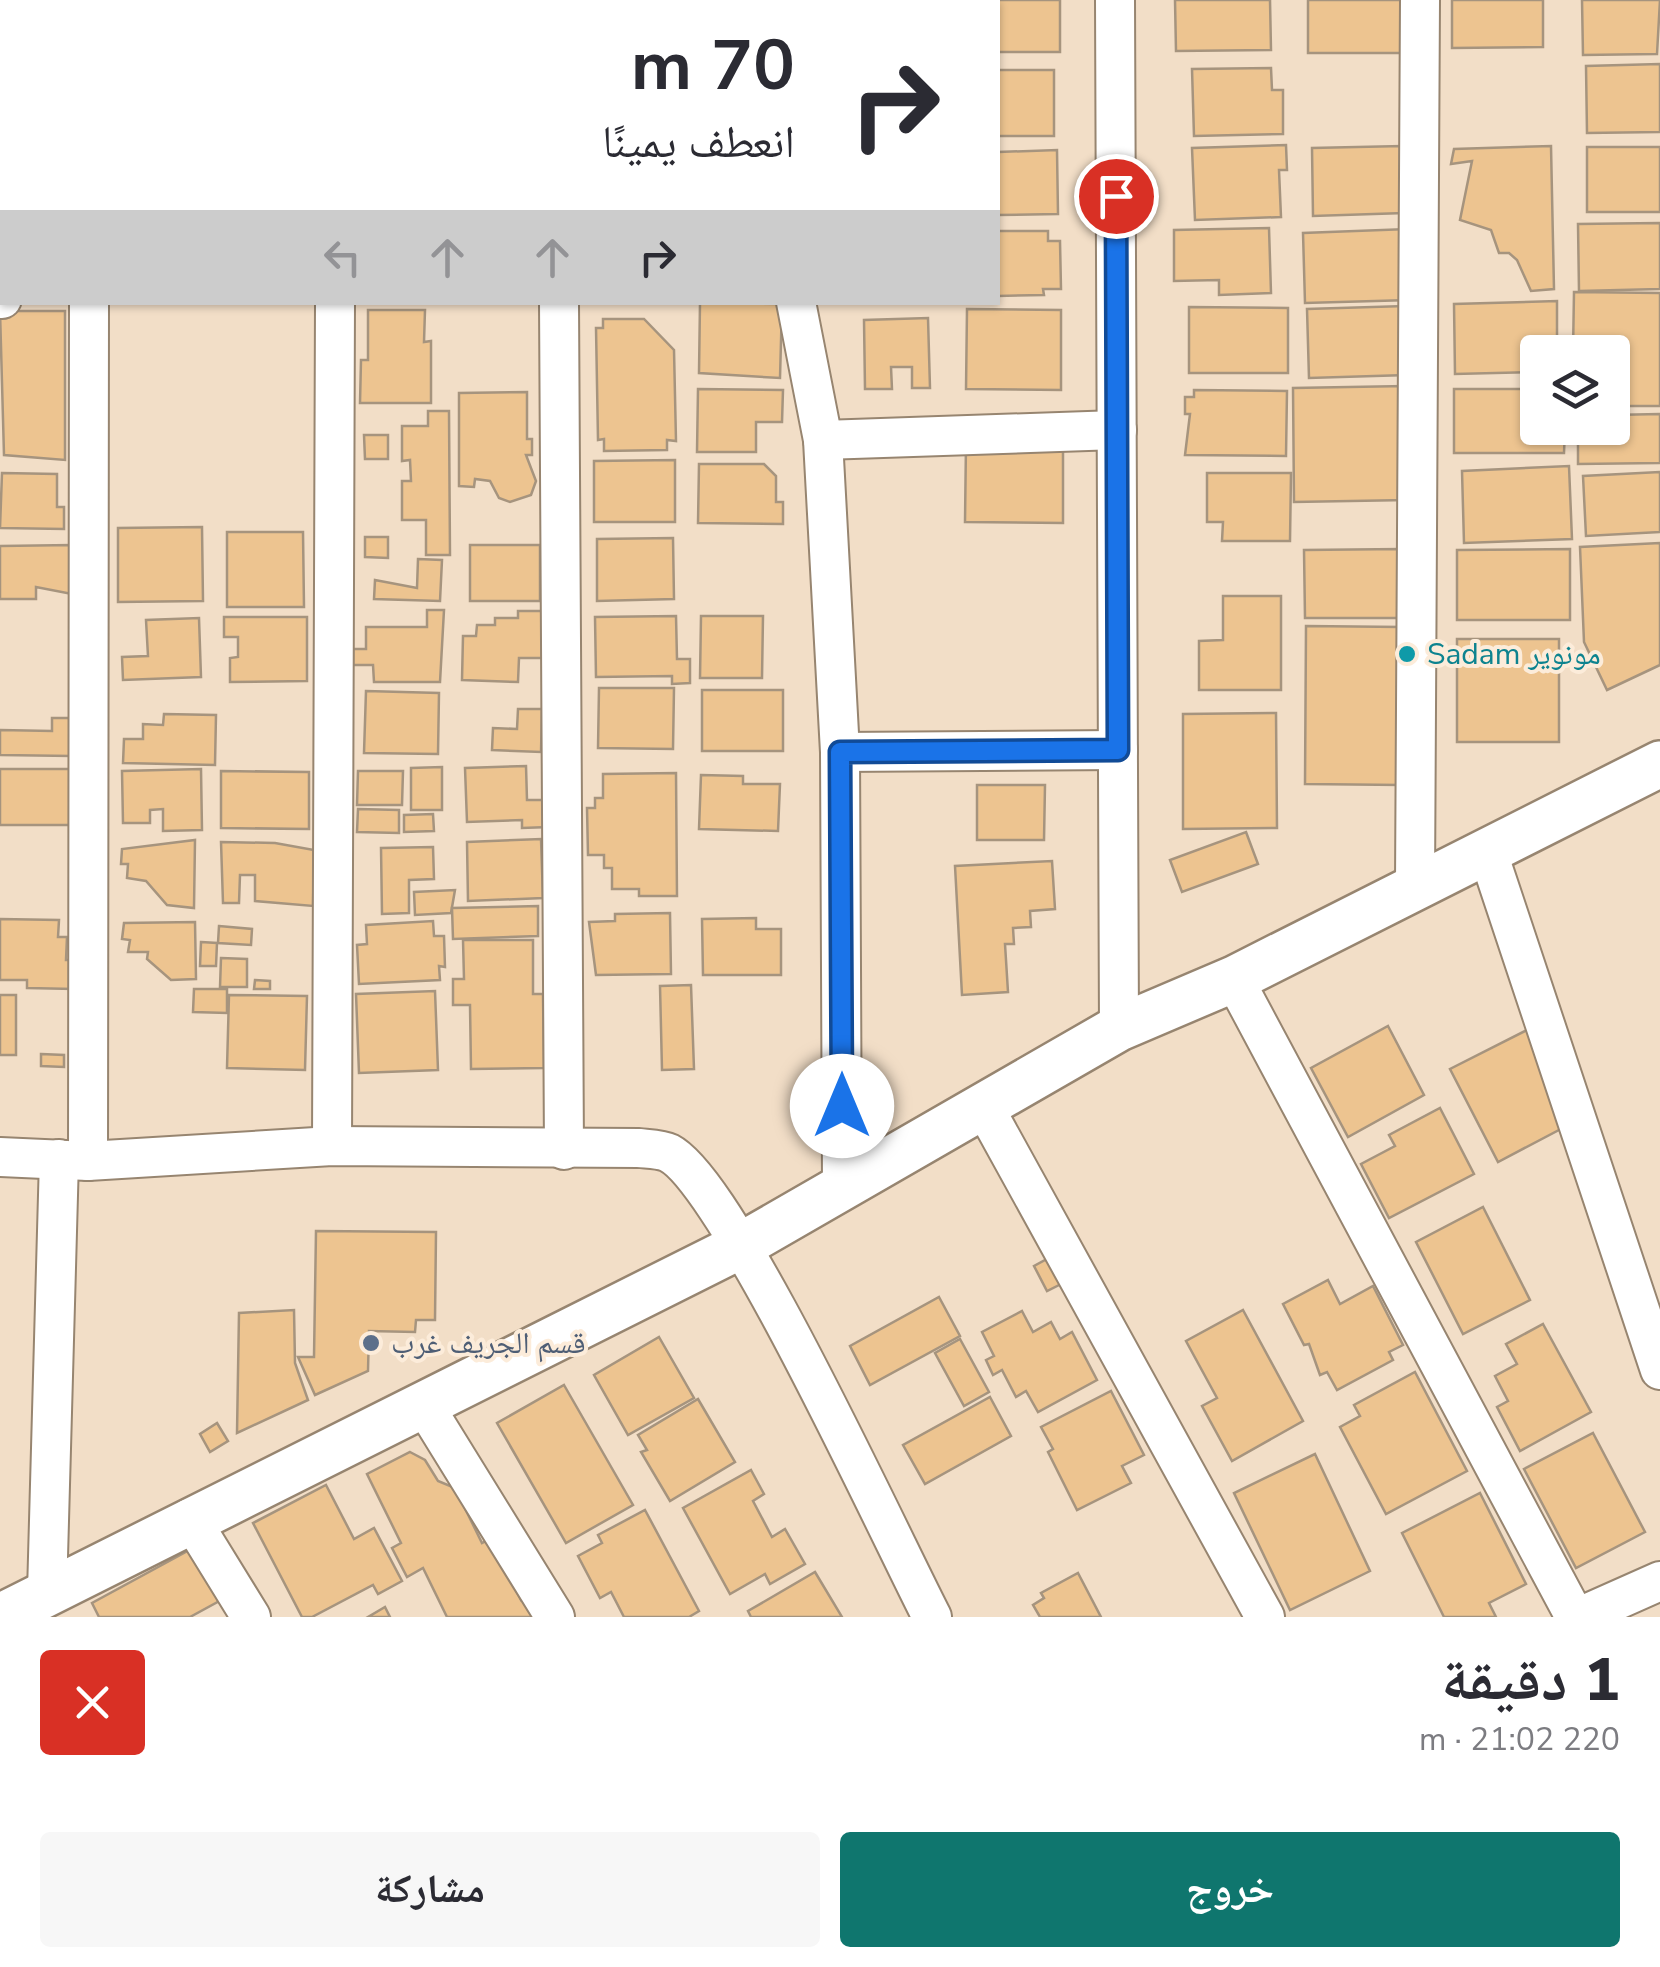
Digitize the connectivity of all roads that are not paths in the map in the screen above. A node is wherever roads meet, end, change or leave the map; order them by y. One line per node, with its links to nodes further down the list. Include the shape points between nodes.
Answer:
1 (1116, 0): 7 (street)
2 (1420, 0): 13 (street)
3 (89, 305): 20 (street)
4 (335, 305): 17 (street)
5 (559, 305): 18 (street)
6 (797, 305): 8 (street)
7 (1117, 430): 8 (street); 9 (street)
8 (822, 440): 10 (street)
9 (1118, 750): 10 (street); 15 (street)
10 (840, 752): 21 (street)
11 (1660, 764): 12 (street)
12 (1488, 853): 13 (street); 23 (street)
13 (1415, 885): 14 (street)
14 (1234, 979): 15 (street); 33 (street)
15 (1119, 1028): 16 (street)
16 (983, 1104): 21 (street); 32 (street)
17 (332, 1146): 18 (street); 20 (street)
18 (564, 1150): 22 (street, via 668,1152)
19 (0, 1158): 20 (street)
20 (73, 1160): 27 (street)
21 (842, 1184): 22 (street)
22 (742, 1245): 24 (street); 31 (street)
23 (1660, 1370)
24 (424, 1405): 25 (street); 30 (street)
25 (190, 1518): 27 (street); 29 (street)
26 (1660, 1581): 33 (street)
27 (47, 1593): 28 (street)
28 (0, 1617)
29 (252, 1617)
30 (555, 1617)
31 (932, 1617)
32 (1265, 1617)
33 (1578, 1617)

